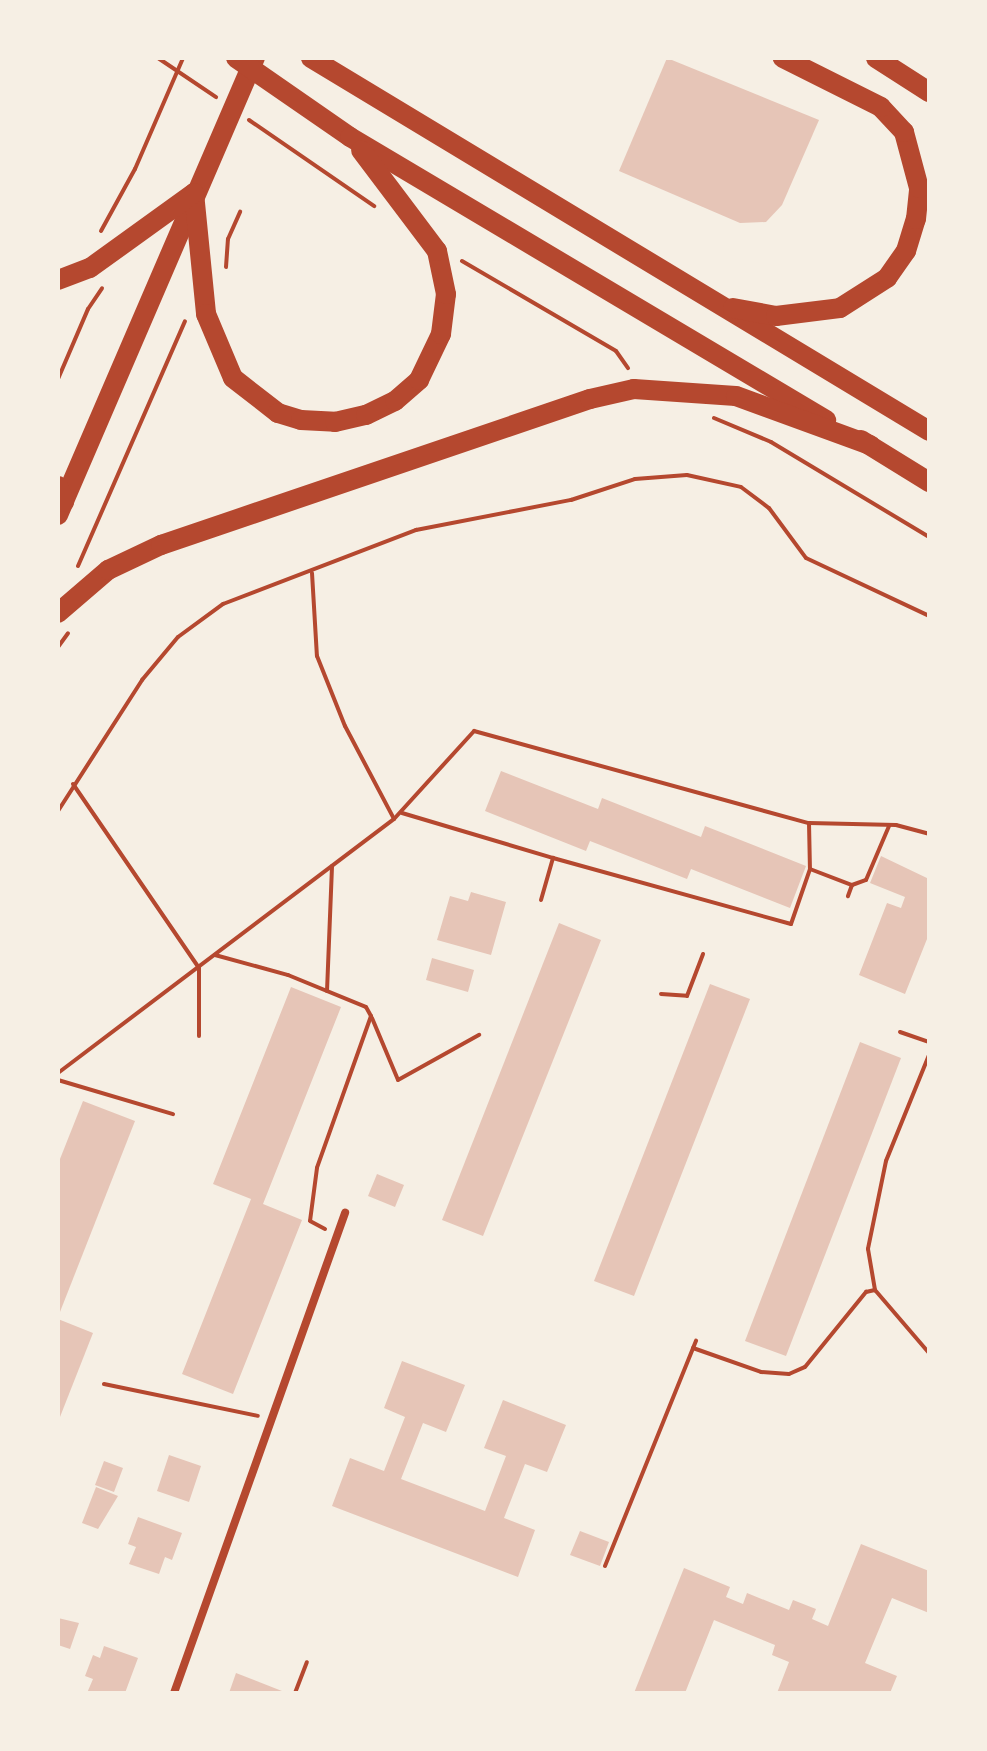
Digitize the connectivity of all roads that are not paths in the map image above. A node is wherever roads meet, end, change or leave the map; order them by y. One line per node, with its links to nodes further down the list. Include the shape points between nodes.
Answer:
1 (236, 58): 7 (main road)
2 (255, 58): 8 (main road)
3 (311, 58): 10 (main road)
4 (783, 58): 10 (main road, via 881,107 904,132 919,188 916,219 906,251 887,278 840,308 776,316)
5 (876, 58): 6 (main road)
6 (929, 92)
7 (350, 137): 8 (main road, via 421,225 444,277 446,316 435,354 419,380 395,401 366,415 335,422 278,413 233,378 220,358 206,307); 12 (main road)
8 (194, 193): 9 (main road, via 90,268); 14 (main road)
9 (58, 280)
10 (718, 305): 11 (main road)
11 (929, 431)
12 (870, 445): 13 (main road); 15 (main road, via 736,396 634,389 590,399 161,545 83,589)
13 (929, 482)
14 (60, 501)
15 (67, 617)
16 (345, 1213): 17 (street)
17 (174, 1693)

